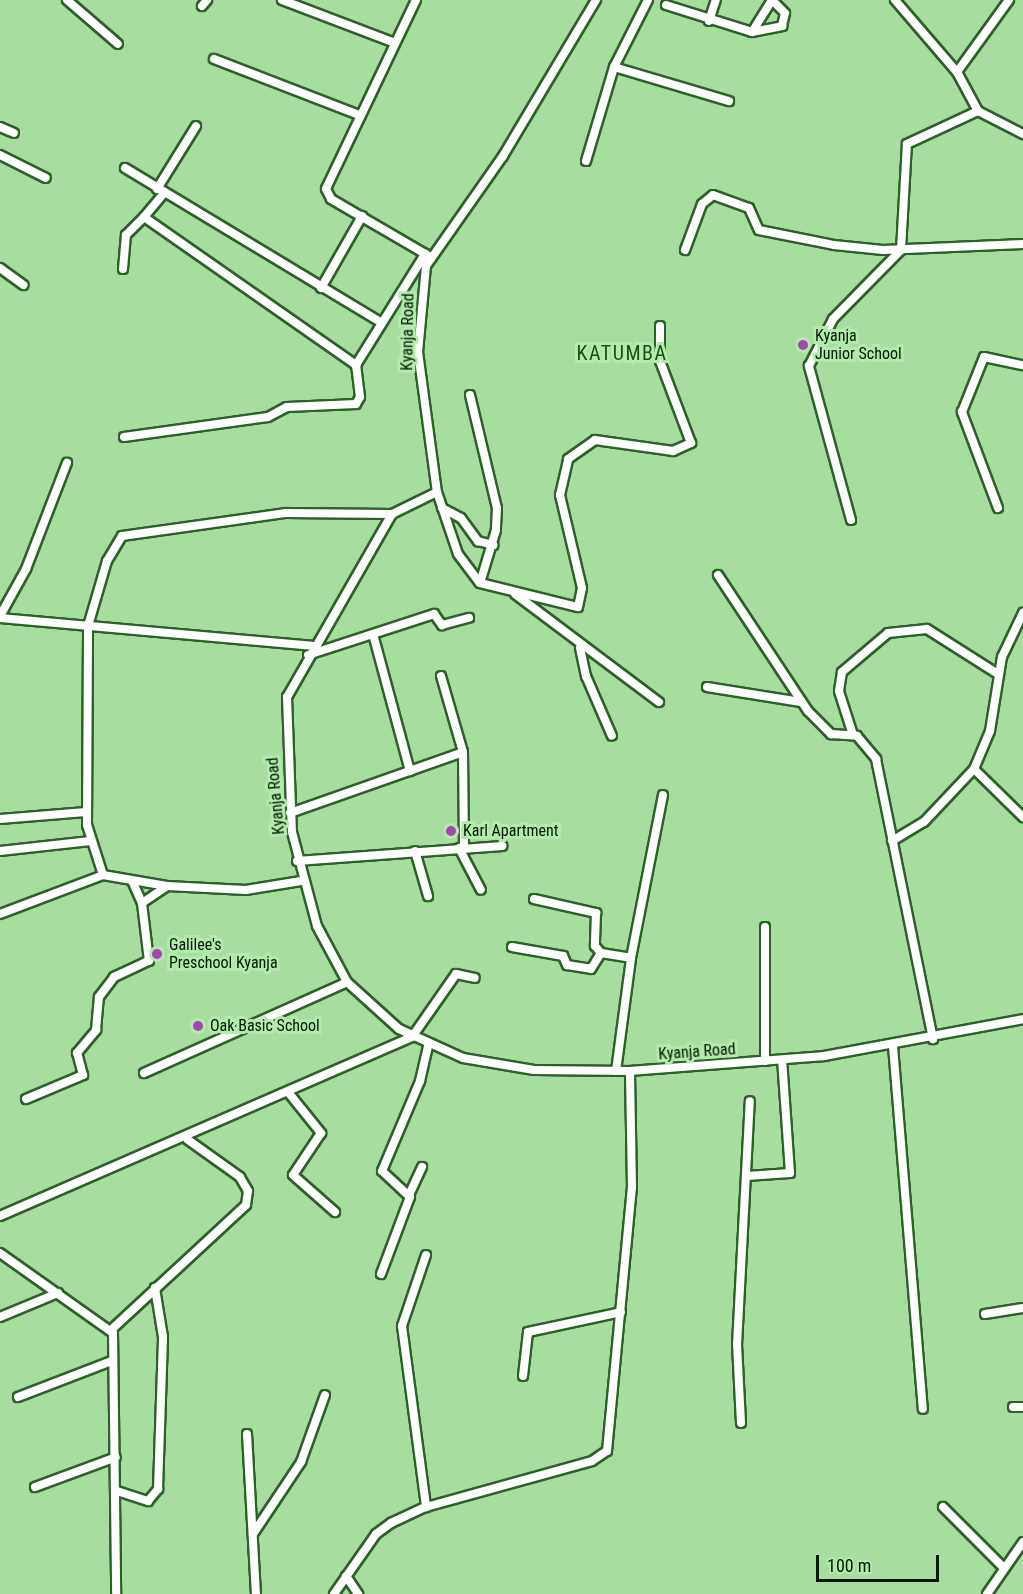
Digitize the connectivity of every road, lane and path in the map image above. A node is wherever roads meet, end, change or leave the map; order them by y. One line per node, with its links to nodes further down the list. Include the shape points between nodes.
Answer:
1 (67, 0): 13 (street)
2 (282, 0): 14 (street)
3 (416, 0): 14 (street)
4 (596, 0): 35 (street, Kyanja Road, via 503,156)
5 (648, 0): 16 (street)
6 (716, 0): 11 (street)
7 (772, 0): 12 (street); 12 (street, via 785,13 782,26)
8 (895, 0): 17 (street)
9 (1009, 0): 17 (street)
10 (666, 5): 11 (street)
11 (709, 21): 12 (street)
12 (752, 32)
13 (117, 44)
14 (394, 44): 20 (street)
15 (214, 60): 20 (street)
16 (614, 67): 18 (street); 26 (street)
17 (957, 72): 19 (street)
18 (729, 101)
19 (978, 111): 24 (street); 34 (street, via 907,144)
20 (359, 115): 30 (street, via 326,189 331,199)
21 (196, 126): 29 (street)
22 (0, 127): 23 (street)
23 (14, 133)
24 (1023, 134)
25 (0, 155): 28 (street)
26 (586, 161)
27 (125, 168): 29 (street)
28 (46, 178)
29 (161, 191): 31 (street); 39 (street)
30 (362, 216): 35 (street); 39 (street)
31 (144, 217): 37 (street, via 126,235); 42 (street)
32 (1023, 244): 34 (street)
33 (685, 250): 34 (street, via 702,204 713,195 749,208 759,230)
34 (901, 250): 51 (street, via 833,319 809,366)
35 (428, 255): 40 (street); 47 (street, Kyanja Road, via 418,352)
36 (0, 268): 38 (street)
37 (123, 269)
38 (23, 285)
39 (321, 288): 40 (street)
40 (379, 321): 42 (street)
41 (660, 326): 55 (street, via 660,361 690,438 689,448 608,440 582,446 568,459 559,486 582,603 572,608)
42 (356, 365): 45 (street, via 360,397 351,406 287,407 268,417)
43 (1023, 365): 49 (street, via 983,357 962,412)
44 (470, 395): 52 (street, via 491,470 496,508)
45 (124, 437)
46 (67, 463): 57 (street, via 26,569)
47 (437, 492): 48 (street, Kyanja Road); 50 (street)
48 (442, 508): 52 (street, via 461,518 478,541); 54 (street, Kyanja Road, via 458,554)
49 (998, 508)
50 (392, 514): 59 (street, via 286,513 122,536 107,561); 61 (street, Kyanja Road)
51 (850, 520)
52 (493, 545): 54 (street)
53 (718, 575): 68 (street)
54 (480, 583): 55 (street)
55 (514, 593): 62 (street)
56 (1023, 613): 64 (street)
57 (0, 617): 59 (street)
58 (469, 618): 60 (street, via 442,625 434,614)
59 (88, 626): 61 (street); 75 (street)
60 (374, 634): 63 (street); 73 (street)
61 (312, 646): 63 (street, Kyanja Road)
62 (580, 648): 67 (street); 70 (street, via 586,676)
63 (308, 655): 76 (street, Kyanja Road, via 291,685 285,710)
64 (998, 674): 69 (street, via 927,629 888,633 842,672 839,692); 72 (street, via 987,742)
65 (441, 676): 71 (street)
66 (707, 687): 68 (street)
67 (659, 702)
68 (801, 702): 69 (street, via 831,734)
69 (853, 735): 80 (street, via 876,759)
70 (612, 736)
71 (463, 752): 73 (street); 82 (street)
72 (974, 769): 77 (street); 80 (street, via 935,813)
73 (410, 771): 76 (street)
74 (663, 795): 98 (street)
75 (86, 812): 78 (street); 79 (street)
76 (291, 813): 85 (street, Kyanja Road)
77 (1023, 817)
78 (0, 819)
79 (90, 841): 83 (street); 86 (street)
80 (892, 841): 103 (street)
81 (502, 846): 82 (street)
82 (461, 848): 84 (street); 90 (street)
83 (0, 851)
84 (415, 851): 85 (street); 91 (street)
85 (297, 861): 88 (street, Kyanja Road)
86 (103, 875): 87 (street); 94 (street)
87 (132, 881): 89 (street); 93 (street)
88 (301, 881): 89 (street, via 263,890); 100 (street, Kyanja Road, via 317,926)
89 (167, 886): 93 (street)
90 (481, 890)
91 (428, 896)
92 (534, 899): 97 (street, via 596,912 595,946)
93 (142, 903): 112 (street, via 149,961 114,977 99,997 96,1030 76,1053 83,1075)
94 (0, 914)
95 (765, 927): 107 (street)
96 (512, 947): 97 (street, via 563,956 567,965 591,969)
97 (602, 953): 98 (street)
98 (631, 958): 108 (street)
99 (475, 978): 102 (street, via 456,974)
100 (347, 982): 102 (street, Kyanja Road); 110 (street)
101 (1023, 1019): 103 (street, Kyanja Road)
102 (412, 1037): 104 (street, Kyanja Road); 111 (street)
103 (933, 1039): 105 (street, Kyanja Road)
104 (428, 1045): 108 (street, Kyanja Road, via 463,1058 534,1070); 117 (street, via 420,1081 382,1171 387,1181)
105 (893, 1046): 106 (street, Kyanja Road); 136 (street)
106 (782, 1060): 107 (street, Kyanja Road); 116 (street, via 790,1173)
107 (765, 1061): 109 (street, Kyanja Road)
108 (616, 1071): 109 (street, Kyanja Road)
109 (630, 1071): 126 (street, via 632,1188)
110 (144, 1073)
111 (288, 1092): 114 (street); 118 (street, via 321,1133 293,1175)
112 (26, 1099)
113 (750, 1101): 116 (street)
114 (188, 1139): 119 (street); 123 (street, via 240,1177 248,1198 242,1211)
115 (422, 1167): 117 (street)
116 (747, 1176): 137 (street, via 737,1345)
117 (409, 1195): 122 (street)
118 (335, 1212)
119 (0, 1216)
120 (0, 1253): 124 (street)
121 (426, 1255): 142 (street, via 402,1326)
122 (381, 1274)
123 (155, 1288): 129 (street); 141 (street, via 163,1337 158,1490 148,1501)
124 (58, 1293): 128 (street); 129 (street)
125 (1023, 1308): 127 (street)
126 (621, 1312): 131 (street, via 528,1332); 142 (street, via 610,1440 603,1456)
127 (986, 1314)
128 (0, 1317)
129 (111, 1330): 130 (street)
130 (112, 1361): 133 (street); 139 (street)
131 (523, 1376)
132 (324, 1395): 144 (street, via 301,1462)
133 (18, 1397)
134 (1013, 1407): 135 (street)
135 (1023, 1407)
136 (923, 1409)
137 (741, 1423)
138 (248, 1434): 144 (street)
139 (116, 1456): 140 (street); 141 (street)
140 (35, 1487)
141 (117, 1491): 148 (street)
142 (426, 1507): 147 (street, via 376,1534)
143 (943, 1507): 146 (street)
144 (254, 1534): 149 (street)
145 (1023, 1542): 146 (street)
146 (1004, 1568): 152 (street)
147 (346, 1576): 150 (street); 151 (street)
148 (116, 1594)
149 (256, 1594)
150 (334, 1594)
151 (358, 1594)
152 (987, 1594)

